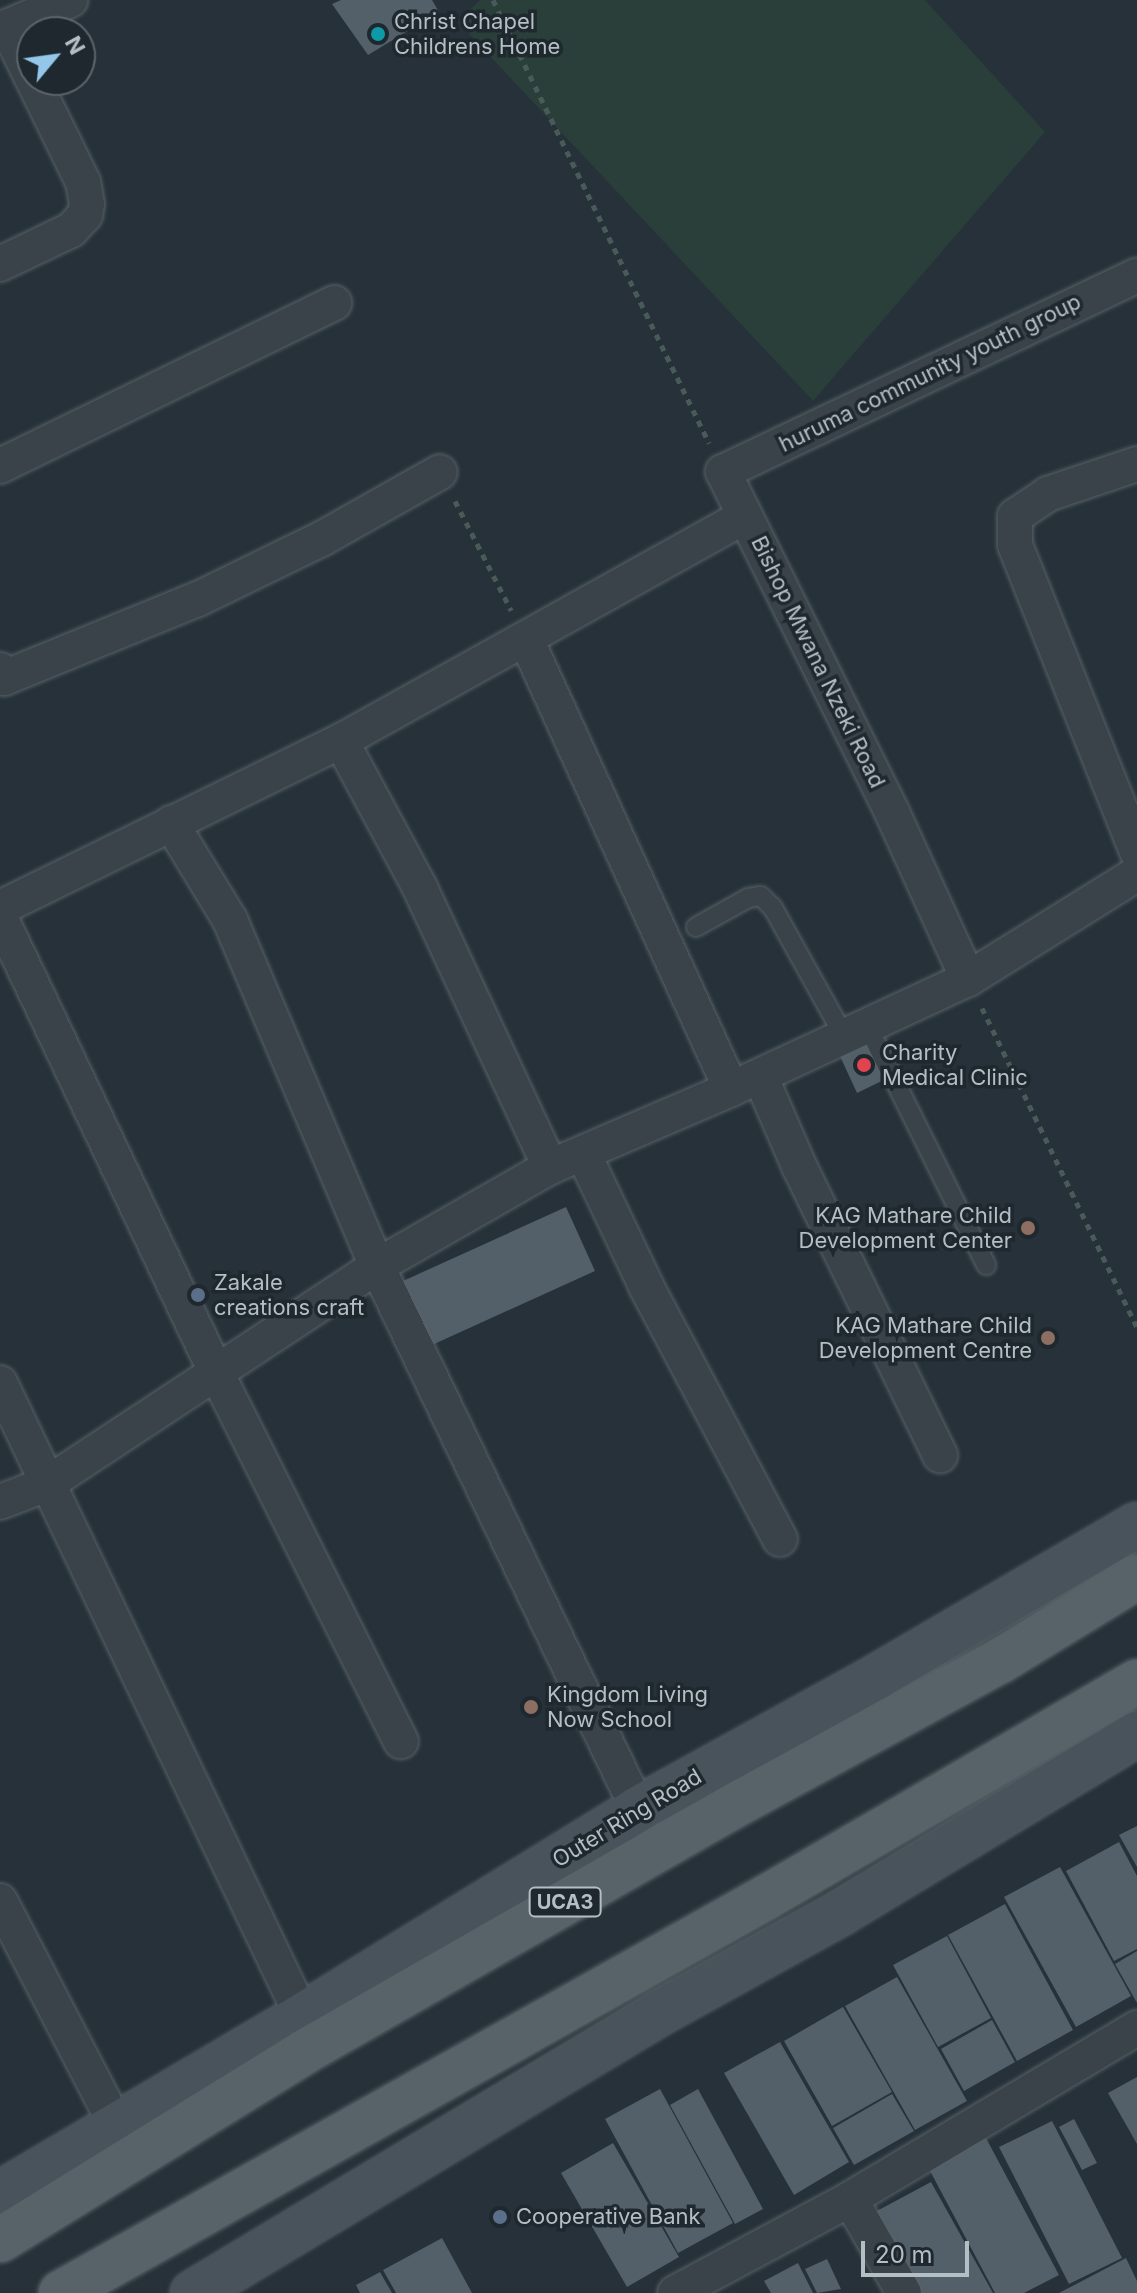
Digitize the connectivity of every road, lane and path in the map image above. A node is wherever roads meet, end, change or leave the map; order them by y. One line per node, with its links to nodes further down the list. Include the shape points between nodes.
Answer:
1 (70, 0): 3 (street)
2 (493, 0): 13 (path)
3 (33, 16)
4 (16, 23): 5 (street, via 7,27)
5 (16, 46)
6 (40, 96): 7 (street, via 83,182 85,215 71,230)
7 (0, 264)
8 (1137, 275): 13 (street, huruma community youth group)
9 (334, 303): 11 (street)
10 (1137, 464): 19 (street, via 1048,494 1015,516 1015,545)
11 (0, 466)
12 (440, 472): 15 (path); 16 (street, via 323,538 198,599)
13 (723, 472): 14 (street, Bishop Mwana Nzeki Road)
14 (745, 516): 15 (street); 24 (street, Bishop Mwana Nzeki Road)
15 (526, 639): 17 (street); 26 (street)
16 (1, 676)
17 (341, 741): 18 (street); 28 (street, via 420,888)
18 (171, 823): 21 (street); 30 (street, via 230,920)
19 (1137, 852)
20 (1137, 874): 24 (street)
21 (0, 908)
22 (0, 917): 32 (street)
23 (696, 927): 25 (lane, via 761,896)
24 (968, 979): 25 (street); 31 (path)
25 (856, 1033): 26 (street); 29 (lane)
26 (746, 1083): 27 (street); 34 (street, via 799,1166)
27 (583, 1153): 28 (street); 38 (street, via 647,1288)
28 (550, 1167): 30 (street)
29 (986, 1265)
30 (377, 1266): 32 (street); 43 (street)
31 (1137, 1327)
32 (216, 1372): 35 (street); 42 (street)
33 (0, 1383): 35 (street)
34 (940, 1455)
35 (47, 1484): 36 (street); 45 (street)
36 (0, 1502)
37 (1137, 1525): 43 (main road, Outer Ring Road / UCA3)
38 (780, 1539)
39 (1137, 1577): 50 (main road, Outer Ring Road / UCA3, via 1000,1661 730,1808 304,2052)
40 (1137, 1682): 51 (main road, via 767,1897)
41 (1137, 1734): 52 (main road)
42 (401, 1741)
43 (638, 1809): 45 (main road, Outer Ring Road / UCA3)
44 (0, 1901): 47 (street)
45 (302, 2016): 47 (main road, Outer Ring Road / UCA3)
46 (1137, 2028): 49 (street)
47 (117, 2127): 48 (main road, Outer Ring Road / UCA3)
48 (0, 2194)
49 (850, 2199): 53 (street); 54 (street)
50 (0, 2240)
51 (61, 2293)
52 (193, 2293)
53 (675, 2293)
54 (904, 2293)

